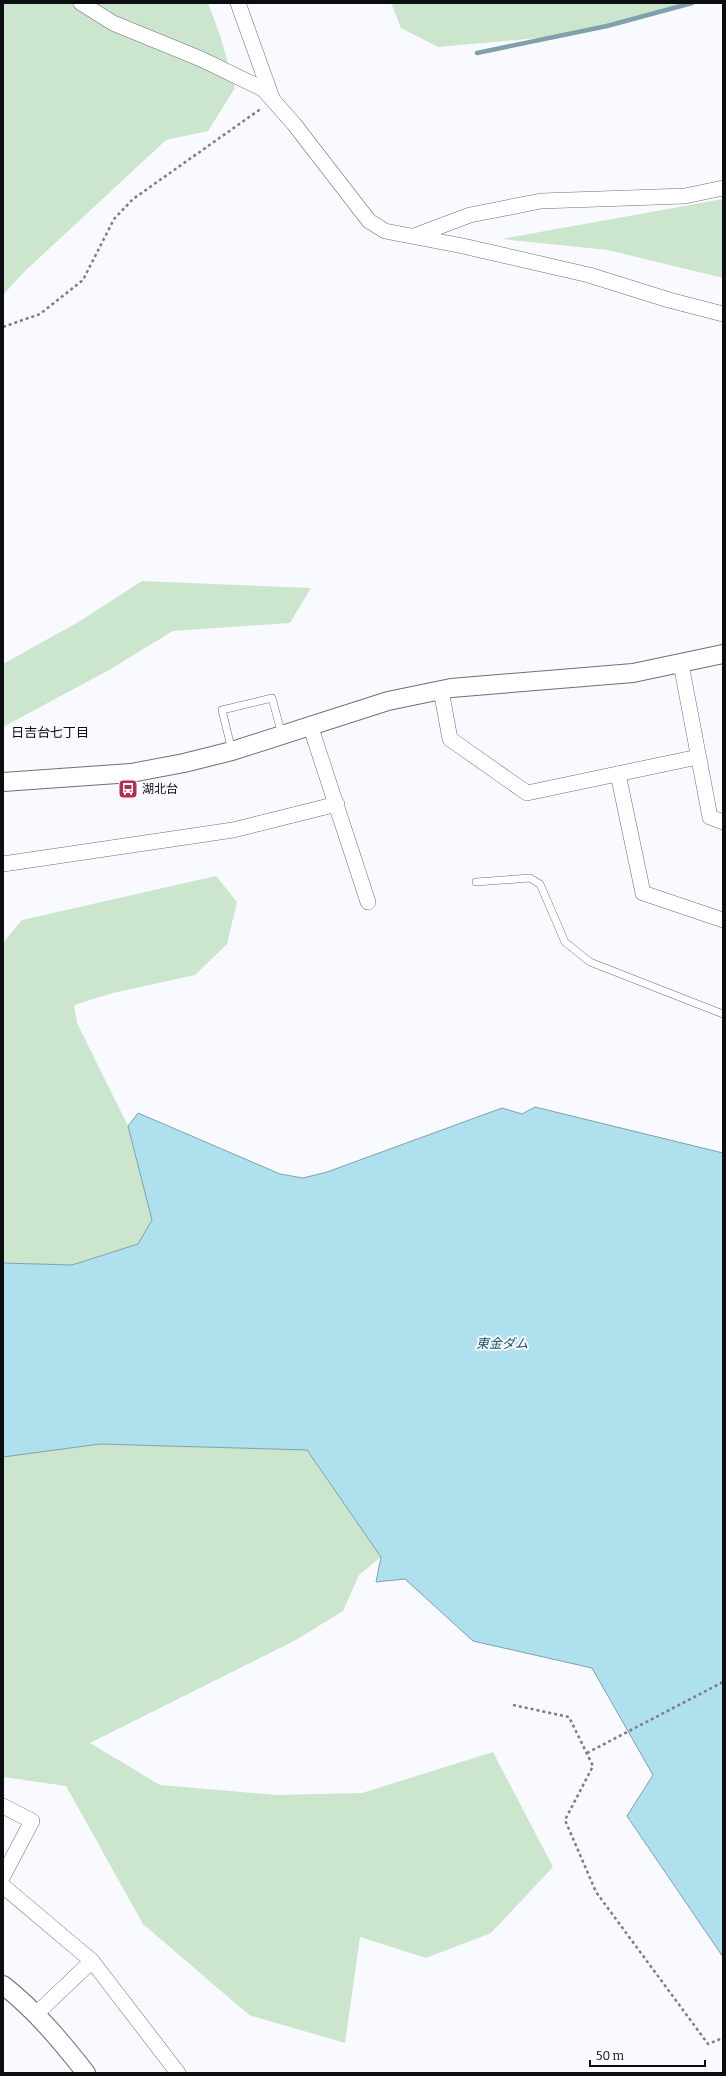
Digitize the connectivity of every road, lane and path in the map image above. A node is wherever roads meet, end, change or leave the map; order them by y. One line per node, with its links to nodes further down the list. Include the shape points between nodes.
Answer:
1 (81, 3): 3 (street, via 113,23 201,59 263,89)
2 (238, 3): 3 (street)
3 (273, 100): 5 (street, via 369,221 385,232); 7 (path, via 133,199 114,219 83,280 40,314)
4 (723, 188): 5 (street, via 684,196 541,201 470,215)
5 (414, 236): 6 (street, via 590,274 668,300)
6 (723, 314)
7 (3, 328)
8 (723, 654): 9 (street)
9 (681, 664): 10 (street, via 633,673 517,681); 14 (street)
10 (441, 690): 11 (street, via 388,701); 15 (street, via 450,739 527,793)
11 (310, 725): 12 (street); 17 (street)
12 (282, 735): 13 (street); 13 (lane, via 272,698 222,710)
13 (232, 751): 16 (street, via 131,773)
14 (698, 757): 15 (street); 18 (street, via 710,817)
15 (618, 774): 22 (street, via 643,893)
16 (3, 782)
17 (337, 804): 19 (street, via 233,830); 21 (street)
18 (723, 822)
19 (3, 864)
20 (476, 882): 23 (lane, via 530,878 540,884 565,942 590,962)
21 (368, 902)
22 (723, 920)
23 (723, 1014)
24 (723, 1682): 26 (path)
25 (513, 1705): 26 (path, via 569,1717)
26 (587, 1753): 33 (path, via 593,1766 565,1820 596,1892 708,2044)
27 (3, 1806): 28 (street, via 32,1821)
28 (3, 1876)
29 (3, 1886): 30 (street)
30 (92, 1961): 32 (street); 35 (street)
31 (3, 1986): 32 (street)
32 (36, 2014): 34 (street)
33 (723, 2038)
34 (86, 2073)
35 (178, 2073)

